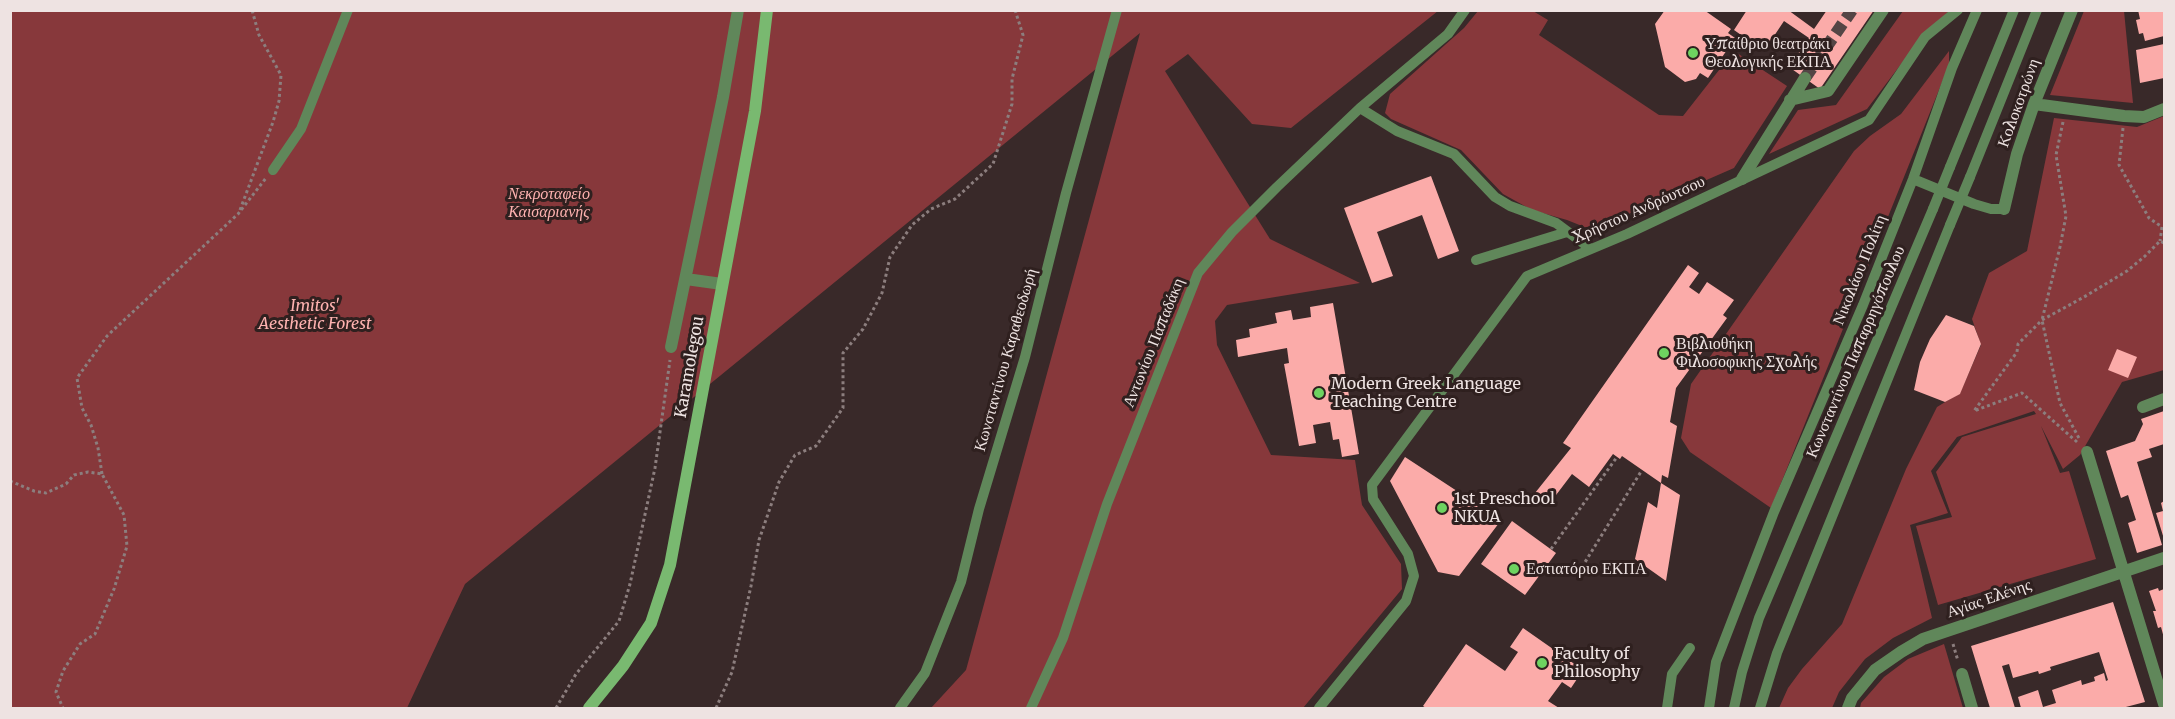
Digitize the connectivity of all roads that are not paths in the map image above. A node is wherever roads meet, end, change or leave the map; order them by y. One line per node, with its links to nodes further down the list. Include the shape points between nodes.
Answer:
1 (348, 10): 17 (lane, via 301,129)
2 (738, 10): 24 (street)
3 (767, 10): 25 (main road, Karamolegou, via 755,111)
4 (1117, 10): 36 (lane, Κωνσταντίνου Καραθεοδωρή, via 961,582 925,673)
5 (1465, 10): 15 (lane, Αντωνίου Παπαδάκη, via 1448,34)
6 (1883, 10): 13 (street, via 1828,91)
7 (1958, 10): 18 (lane, Χρήστου Ανδρόυτσου, via 1925,37 1869,120)
8 (1977, 10): 19 (lane, Νικολάου Πολίτη)
9 (2014, 10): 41 (lane, Κωνσταντίνου Παπαρρηγόπουλου, bridge, via 1759,618)
10 (2037, 10): 42 (lane, bridge, via 1777,653)
11 (2072, 10): 14 (street, Κολοκοτρώνη)
12 (1805, 78): 13 (street)
13 (1791, 100): 18 (street)
14 (2034, 104): 16 (street, via 2144,117); 20 (street, Κολοκοτρώνη)
15 (1360, 108): 21 (lane, via 1397,131 1454,154 1496,197 1556,223); 37 (lane, Αντωνίου Παπαδάκη, via 1269,194 1198,273 1107,504 1063,638)
16 (2164, 109)
17 (273, 170)
18 (1742, 179): 22 (lane, Χρήστου Ανδρόυτσου)
19 (1913, 179): 20 (lane, via 1974,204); 40 (lane, Νικολάου Πολίτη, via 1720,651)
20 (2004, 209)
21 (1567, 232): 22 (lane); 23 (lane)
22 (1591, 249): 38 (lane, Χρήστου Ανδρόυτσου, via 1527,276 1372,484 1373,499 1408,554 1414,576 1406,601)
23 (1476, 260)
24 (686, 279): 25 (street); 26 (street)
25 (722, 284): 35 (main road, Karamolegou, via 670,565 651,623)
26 (671, 347)
27 (2164, 399): 28 (street)
28 (2143, 407)
29 (2087, 452): 31 (street)
30 (2164, 558): 31 (street, Αγίας Ελένης)
31 (2124, 570): 34 (street); 43 (street, Αγίας Ελένης, via 1923,639 1875,670)
32 (1690, 648): 39 (lane, via 1672,674)
33 (1962, 674): 44 (street)
34 (2164, 704)
35 (589, 708)
36 (900, 708)
37 (1031, 708)
38 (1319, 708)
39 (1667, 708)
40 (1709, 708)
41 (1734, 708)
42 (1760, 708)
43 (1848, 708)
44 (1972, 708)

